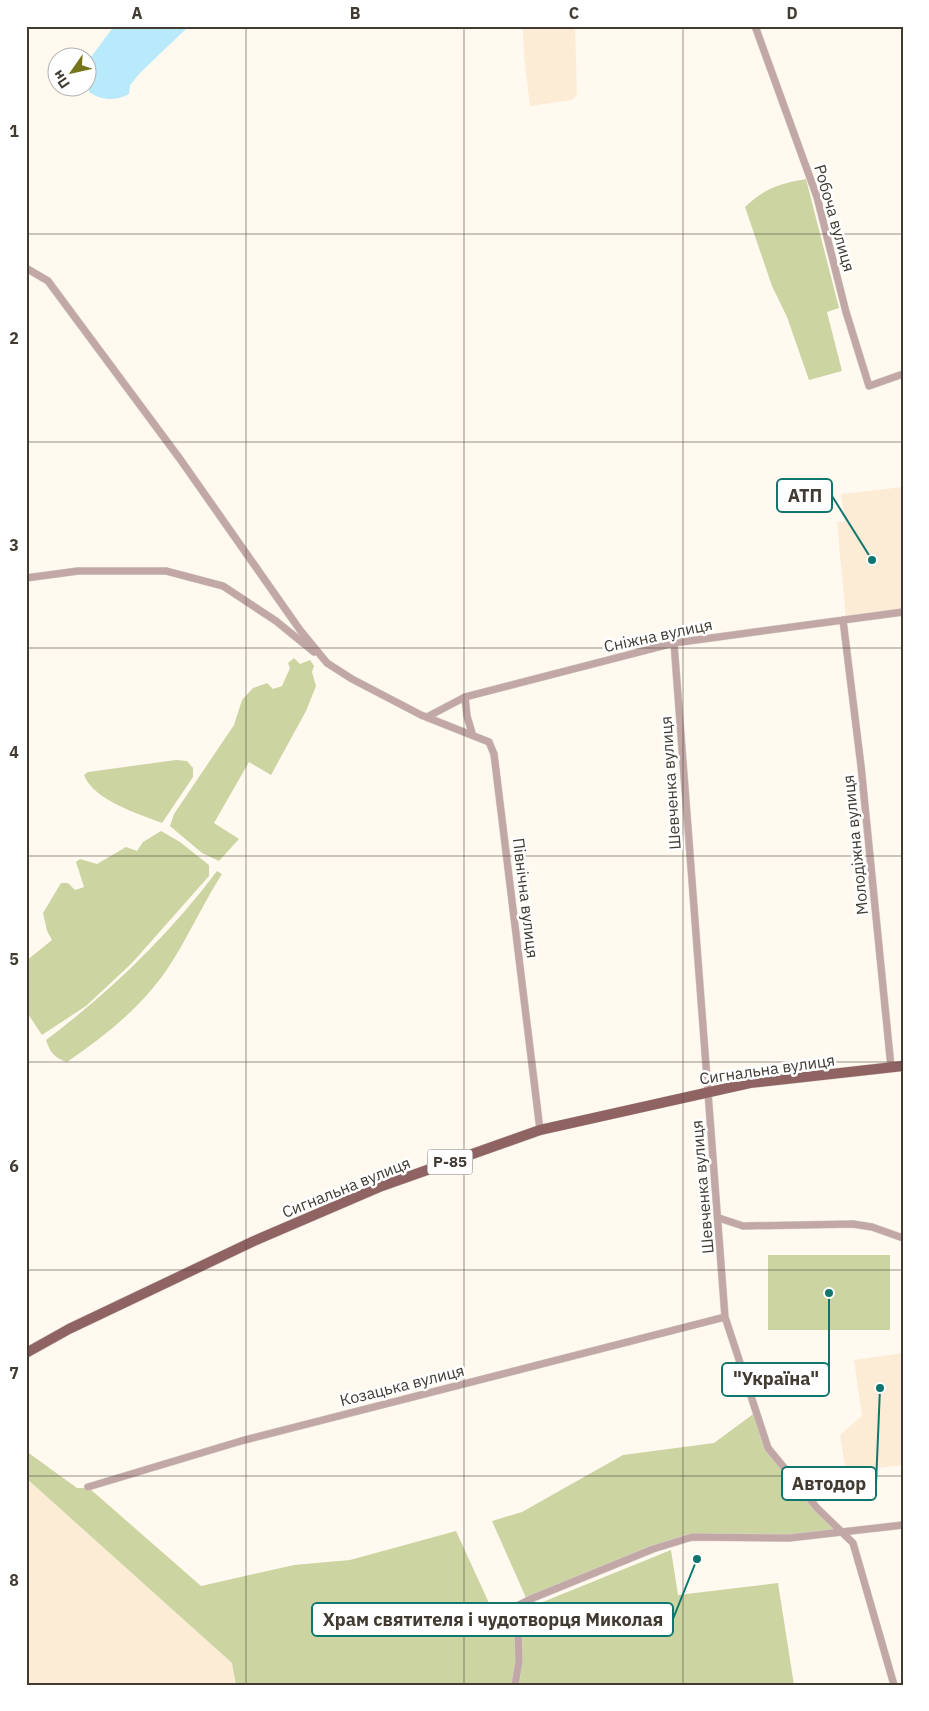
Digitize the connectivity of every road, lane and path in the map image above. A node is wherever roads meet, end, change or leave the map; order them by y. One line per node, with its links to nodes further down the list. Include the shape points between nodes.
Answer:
1 (755, 26): 3 (street, Робоча вулиця, via 817,198 869,386)
2 (26, 268): 8 (street, via 48,281)
3 (903, 374)
4 (26, 578): 8 (street, via 78,571 166,571 223,586 276,621)
5 (903, 612): 6 (street, Сніжна вулиця)
6 (843, 620): 7 (street, Сніжна вулиця); 13 (street, Молодіжна вулиця)
7 (674, 643): 9 (street, Сніжна вулиця); 14 (street, Шевченка вулиця)
8 (327, 663): 10 (street, Північна вулиця)
9 (465, 697): 10 (street, Сніжна вулиця); 11 (street)
10 (424, 716): 11 (street, Північна вулиця)
11 (472, 733): 15 (street, Північна вулиця, via 489,742 494,754)
12 (903, 1066): 13 (main road, Сигнальна вулиця / Р-85)
13 (891, 1067): 14 (main road, Сигнальна вулиця / Р-85)
14 (708, 1091): 15 (main road, Сигнальна вулиця / Р-85); 16 (street, Шевченка вулиця)
15 (540, 1130): 19 (main road, Сигнальна вулиця / Р-85, via 382,1186 237,1250)
16 (719, 1218): 17 (street, via 743,1226 853,1224); 18 (street, Шевченка вулиця)
17 (903, 1238)
18 (725, 1317): 20 (street, Козацька вулиця, via 241,1441); 22 (street, Шевченка вулиця, via 768,1448)
19 (26, 1353)
20 (88, 1487)
21 (903, 1525): 22 (street)
22 (841, 1532): 23 (street, via 789,1538 692,1537 517,1606 519,1661); 24 (street, Шевченка вулиця, via 853,1543)
23 (516, 1685)
24 (894, 1685)

